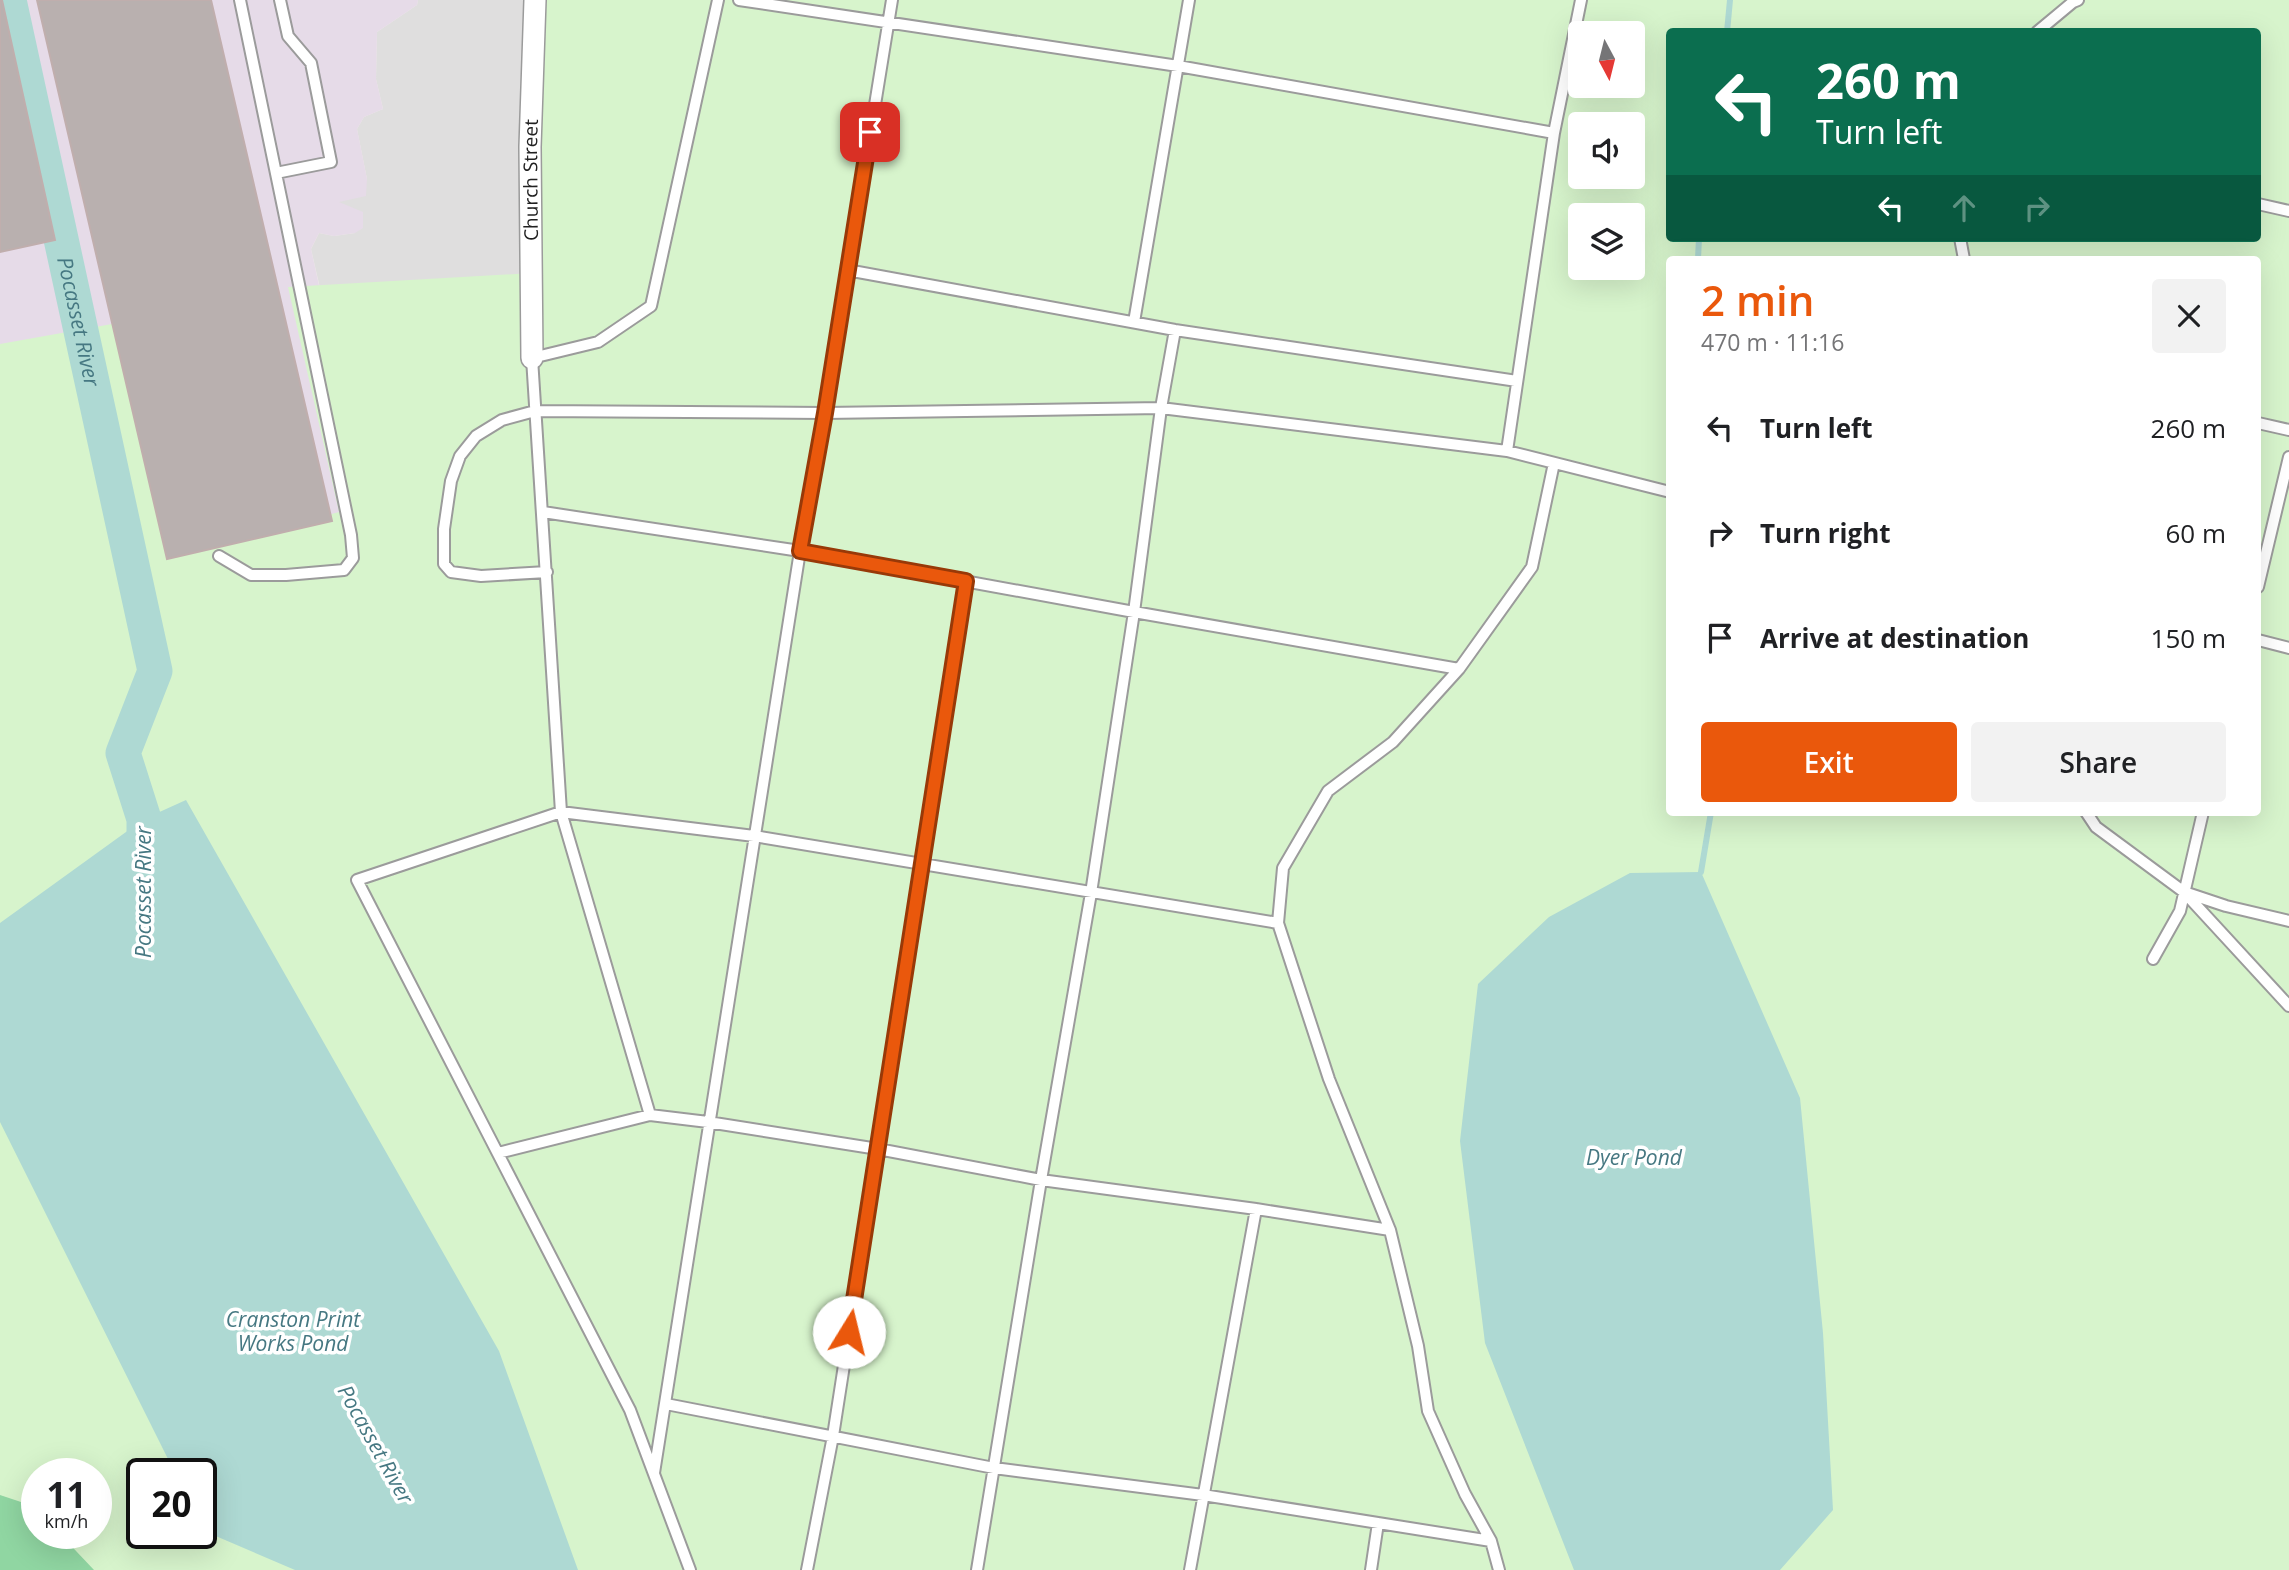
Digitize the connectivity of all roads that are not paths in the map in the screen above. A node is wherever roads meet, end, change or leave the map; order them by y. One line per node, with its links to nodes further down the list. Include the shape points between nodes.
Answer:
1 (240, 0): 14 (lane)
2 (279, 0): 14 (lane, via 288,36 311,63 331,162)
3 (535, 0): 20 (street, Church Street, via 530,147)
4 (718, 0): 20 (lane, via 651,306 598,342)
5 (739, 0): 10 (lane)
6 (892, 0): 10 (lane)
7 (1189, 0): 12 (lane)
8 (1580, 0): 13 (lane)
9 (2078, 0): 11 (lane)
10 (888, 22): 12 (lane); 17 (lane)
11 (2042, 28)
12 (1178, 66): 13 (lane); 18 (lane)
13 (1554, 133): 21 (lane)
14 (276, 173): 33 (lane, via 353,558 344,570 251,575)
15 (2261, 205): 16 (lane)
16 (2289, 211)
17 (847, 270): 18 (lane); 24 (lane)
18 (1134, 322): 19 (lane)
19 (1175, 330): 21 (lane); 22 (lane)
20 (532, 358): 23 (lane)
21 (1517, 381): 27 (lane)
22 (1161, 408): 24 (lane); 27 (lane); 37 (lane)
23 (535, 411): 24 (lane); 31 (lane); 34 (lane, via 502,420 476,436 460,456 451,481 444,564 451,572 481,576)
24 (825, 413): 32 (lane)
25 (2261, 425): 26 (lane)
26 (2289, 430)
27 (1507, 451): 29 (lane)
28 (2289, 457): 35 (lane)
29 (1554, 463): 30 (lane); 40 (lane, via 1532,567)
30 (1666, 491)
31 (543, 512): 32 (lane); 34 (lane)
32 (800, 551): 36 (lane); 44 (lane)
33 (219, 556)
34 (547, 572): 41 (lane)
35 (2261, 574)
36 (966, 581): 37 (lane); 45 (lane)
37 (1135, 612): 40 (lane); 47 (lane)
38 (2261, 641): 39 (lane)
39 (2289, 648)
40 (1459, 669): 49 (lane, via 1393,742 1328,791 1283,868)
41 (561, 812): 44 (lane); 52 (lane); 55 (lane, via 357,880)
42 (2089, 816): 46 (lane, via 2096,827)
43 (2202, 816): 46 (lane)
44 (754, 836): 45 (lane); 53 (lane)
45 (922, 864): 47 (lane); 54 (lane)
46 (2184, 892): 48 (lane); 50 (lane, via 2180,911); 51 (lane)
47 (1091, 893): 49 (lane); 56 (lane)
48 (2289, 921)
49 (1278, 923): 58 (lane, via 1329,1079)
50 (2153, 959)
51 (2289, 1006)
52 (650, 1115): 53 (lane); 55 (lane)
53 (708, 1122): 54 (lane); 59 (lane)
54 (878, 1149): 56 (lane); 60 (lane)
55 (498, 1153): 62 (lane, via 630,1410)
56 (1041, 1180): 57 (lane); 61 (lane)
57 (1256, 1209): 58 (lane); 63 (lane)
58 (1390, 1230): 65 (lane, via 1418,1346 1428,1411)
59 (666, 1404): 60 (lane); 62 (lane)
60 (833, 1436): 61 (lane); 67 (lane)
61 (994, 1468): 63 (lane); 68 (lane)
62 (654, 1474): 66 (lane)
63 (1203, 1495): 64 (lane); 69 (lane)
64 (1378, 1523): 65 (lane); 70 (lane)
65 (1491, 1541): 71 (lane)
66 (690, 1570)
67 (807, 1570)
68 (977, 1570)
69 (1190, 1570)
70 (1371, 1570)
71 (1499, 1570)

